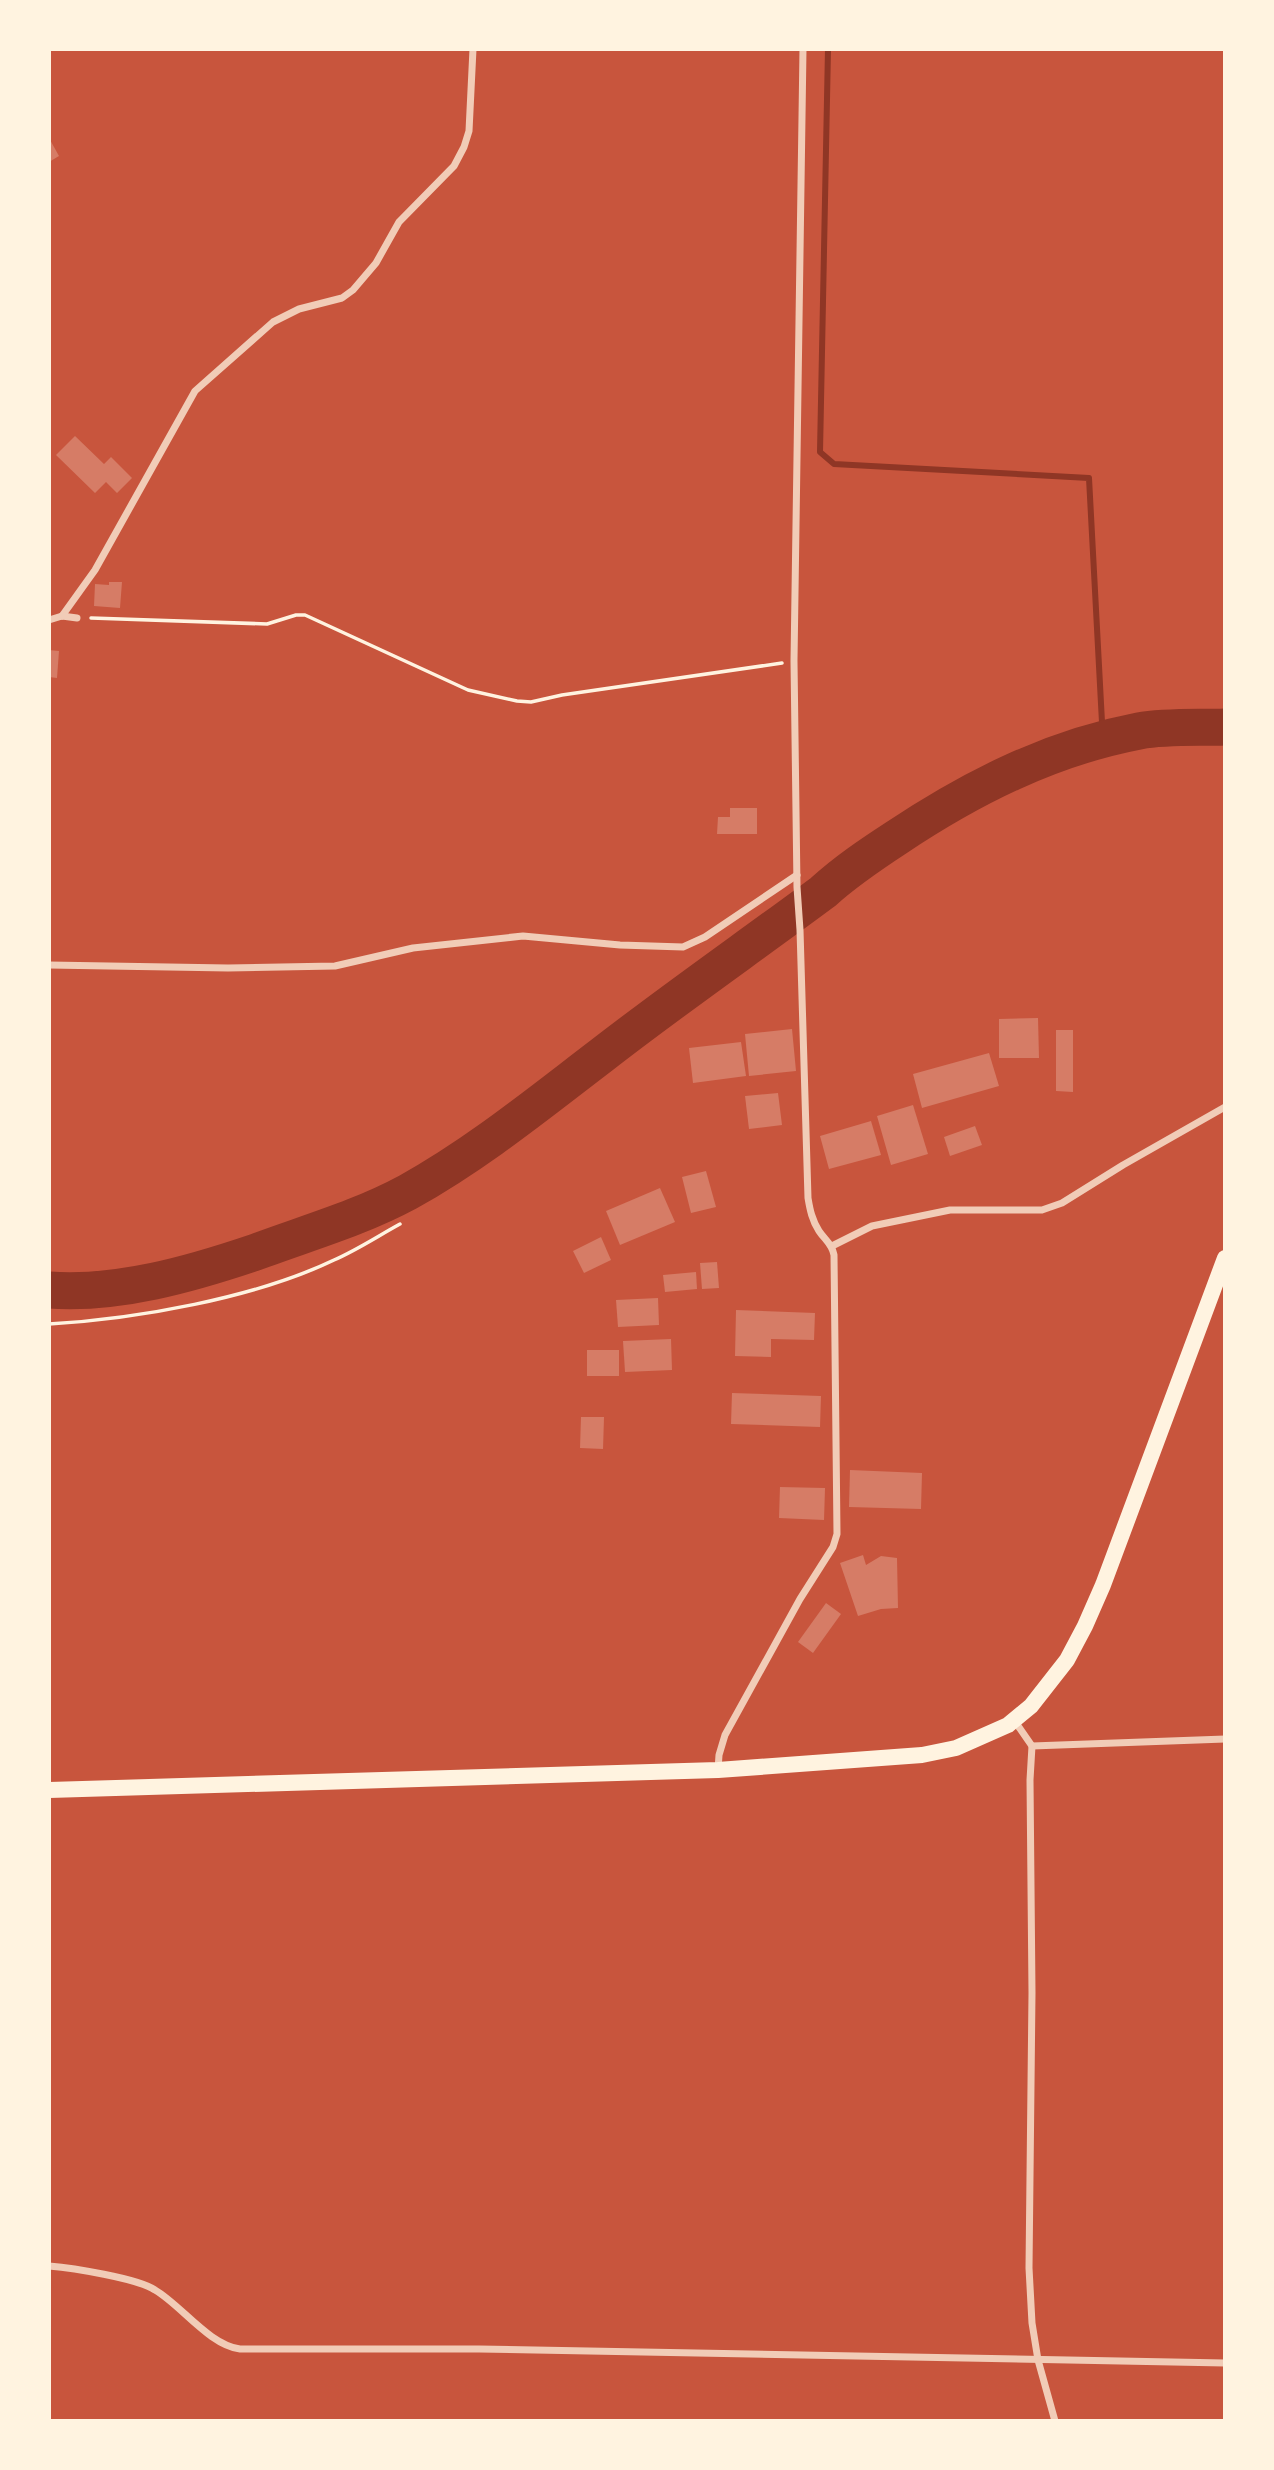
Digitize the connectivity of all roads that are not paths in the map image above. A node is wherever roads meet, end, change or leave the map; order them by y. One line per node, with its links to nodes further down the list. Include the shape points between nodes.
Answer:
1 (473, 49): 3 (street, via 469,131 454,166 399,222 376,263 353,290 273,322 195,391 95,570)
2 (803, 49): 6 (street, via 794,661)
3 (62, 616): 4 (street); 5 (street)
4 (78, 618)
5 (49, 620)
6 (797, 875): 7 (street, via 683,947 523,936 413,948 335,966); 9 (street, via 807,1198 811,1217)
7 (49, 965)
8 (1225, 1107): 9 (street, via 1062,1203 1042,1210 950,1210 922,1215 872,1226)
9 (832, 1246): 14 (street, via 837,1534 725,1735)
10 (1225, 1258): 11 (main road, via 1085,1626 1059,1670)
11 (1014, 1720): 13 (street); 14 (main road, via 956,1748 922,1755)
12 (1225, 1740): 13 (street)
13 (1032, 1746): 17 (street, via 1029,2268)
14 (718, 1770): 15 (main road)
15 (49, 1790)
16 (49, 2266): 17 (street, via 155,2290 223,2343 240,2349)
17 (1038, 2360): 18 (street); 19 (street)
18 (1225, 2363)
19 (1055, 2421)

